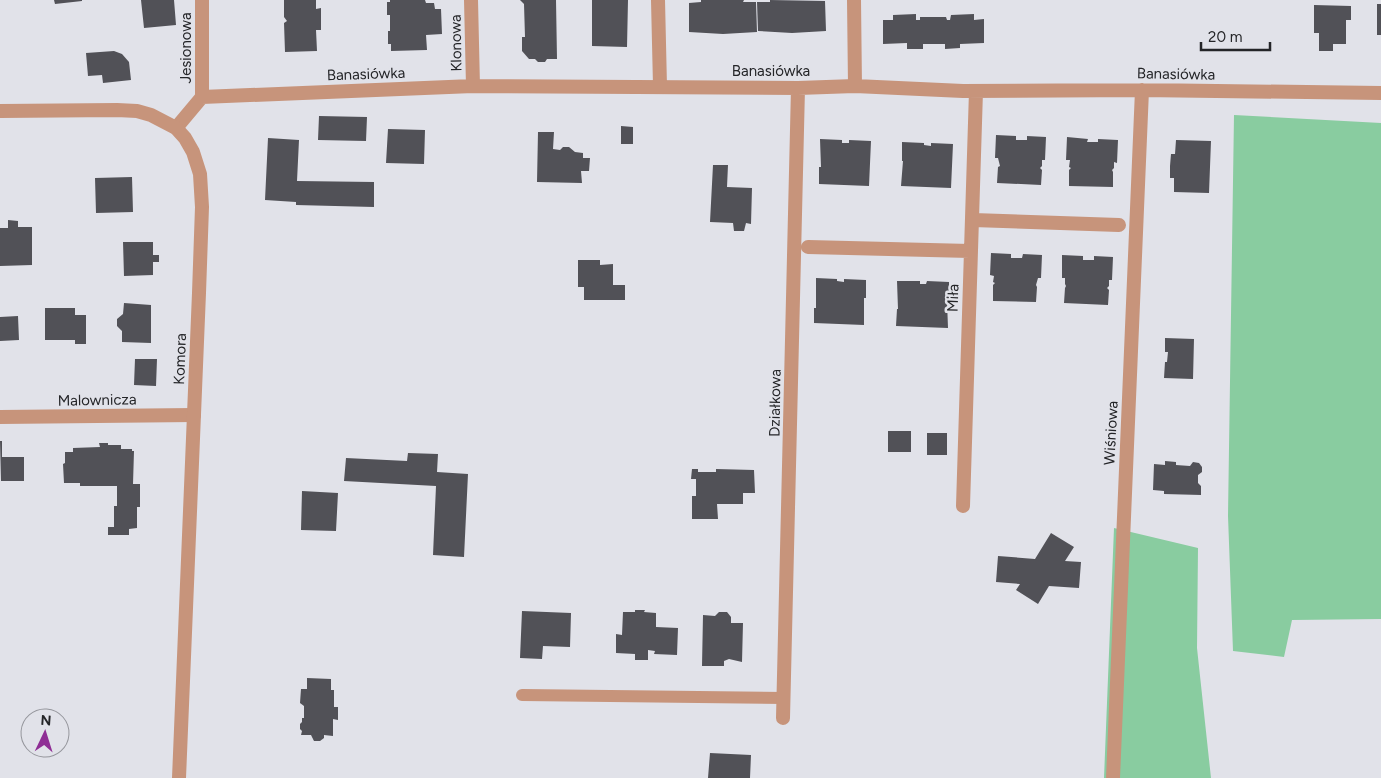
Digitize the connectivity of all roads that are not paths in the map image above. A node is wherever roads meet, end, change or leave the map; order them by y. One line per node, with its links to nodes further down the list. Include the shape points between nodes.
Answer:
1 (202, 0): 12 (street, Jesionowa)
2 (471, 0): 5 (street, Klonowa)
3 (658, 0): 6 (street)
4 (854, 0): 7 (street)
5 (474, 86): 6 (street, Banasiówka); 12 (street, Banasiówka)
6 (660, 86): 8 (street, Banasiówka)
7 (855, 86): 8 (street, Banasiówka); 10 (street, Banasiówka)
8 (798, 88): 23 (street, Działkowa)
9 (1142, 90): 10 (street, Banasiówka); 11 (street, Banasiówka); 26 (street, Wiśniowa)
10 (976, 91): 15 (street, Miła)
11 (1381, 93)
12 (202, 97): 14 (street)
13 (0, 111): 14 (street, Komora, via 137,111)
14 (176, 128): 19 (street, Komora, via 194,152 200,174)
15 (973, 220): 16 (street); 18 (street, Miła)
16 (1119, 225)
17 (808, 247): 18 (street)
18 (970, 251): 21 (street, Miła)
19 (194, 415): 20 (street, Malownicza); 25 (street, Komora)
20 (0, 417)
21 (963, 506)
22 (522, 695): 23 (lane)
23 (784, 698): 24 (street, Działkowa)
24 (783, 718)
25 (179, 778)
26 (1113, 778)

